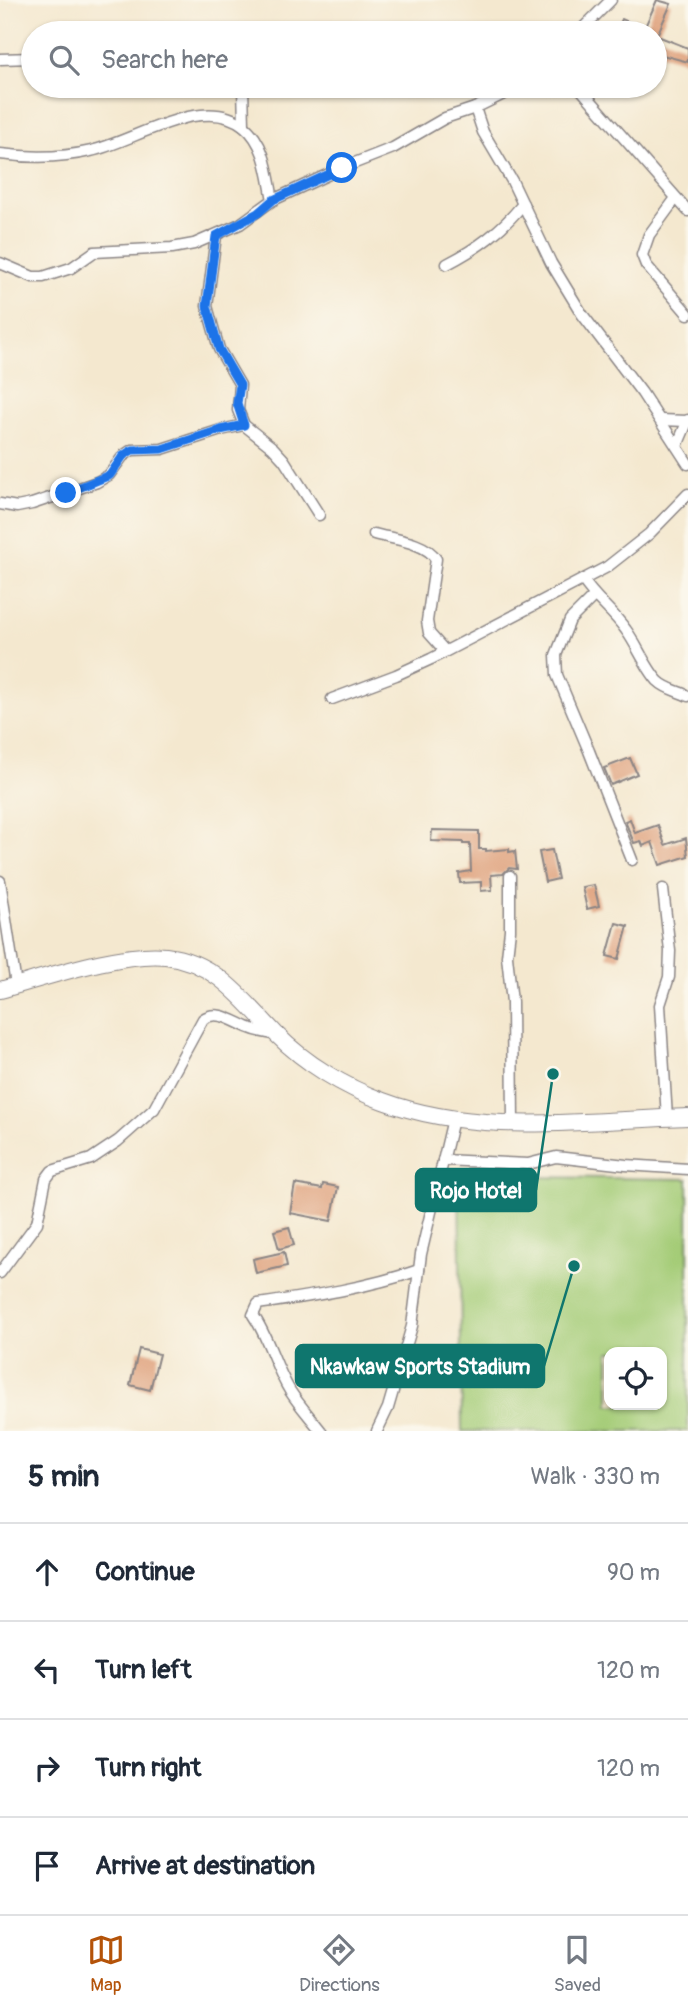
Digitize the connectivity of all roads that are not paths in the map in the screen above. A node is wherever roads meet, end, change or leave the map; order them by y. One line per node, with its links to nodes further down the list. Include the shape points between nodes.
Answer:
1 (611, 0): 2 (street)
2 (590, 21)
3 (21, 58): 4 (street)
4 (0, 59)
5 (243, 98): 9 (street)
6 (495, 98): 8 (street)
7 (589, 98): 11 (street)
8 (475, 108): 12 (street, via 456,112 393,148); 13 (street, via 483,132)
9 (244, 126): 10 (street, via 216,114 202,115 57,157); 12 (street, via 258,143)
10 (0, 154)
11 (677, 198): 14 (street); 18 (street, via 649,235 642,255)
12 (273, 200): 15 (street)
13 (523, 204): 17 (street, via 487,241); 19 (street, via 582,314)
14 (688, 211)
15 (216, 236): 16 (street, via 172,248 94,252 71,268 43,277); 21 (street, via 207,306 219,349 240,385 237,403)
16 (0, 263)
17 (447, 264)
18 (688, 314)
19 (660, 420): 20 (street); 22 (street)
20 (688, 420): 22 (street)
21 (244, 425): 25 (street, via 162,449 132,450 110,475 97,482 32,504); 26 (street, via 273,447)
22 (677, 446): 23 (street)
23 (688, 464)
24 (688, 494): 28 (street, via 629,552)
25 (0, 504)
26 (319, 515)
27 (374, 534): 30 (street, via 415,546 436,559 427,621 429,633)
28 (583, 580): 29 (street); 30 (street)
29 (593, 596): 31 (street, via 625,628 658,681); 33 (street, via 570,620 556,655 557,675)
30 (444, 651): 32 (street)
31 (688, 696)
32 (332, 699)
33 (632, 860)
34 (510, 876): 43 (street, via 507,956)
35 (0, 881): 37 (street)
36 (663, 889): 40 (street, via 670,951 669,977 660,1005)
37 (16, 985): 38 (main road); 39 (main road, via 122,959 167,956 220,977)
38 (0, 990)
39 (276, 1034): 42 (main road, via 321,1070 364,1093 404,1109); 47 (street, via 216,1015 203,1019 154,1109 91,1159 51,1171 37,1223)
40 (667, 1118): 41 (main road); 43 (main road)
41 (688, 1118)
42 (453, 1119): 43 (main road); 44 (street)
43 (513, 1124)
44 (443, 1160): 45 (street, via 528,1164 556,1157); 46 (street)
45 (688, 1169)
46 (419, 1270): 48 (street, via 254,1308 253,1315 290,1391); 49 (street, via 404,1359)
47 (0, 1273)
48 (321, 1431)
49 (377, 1431)

